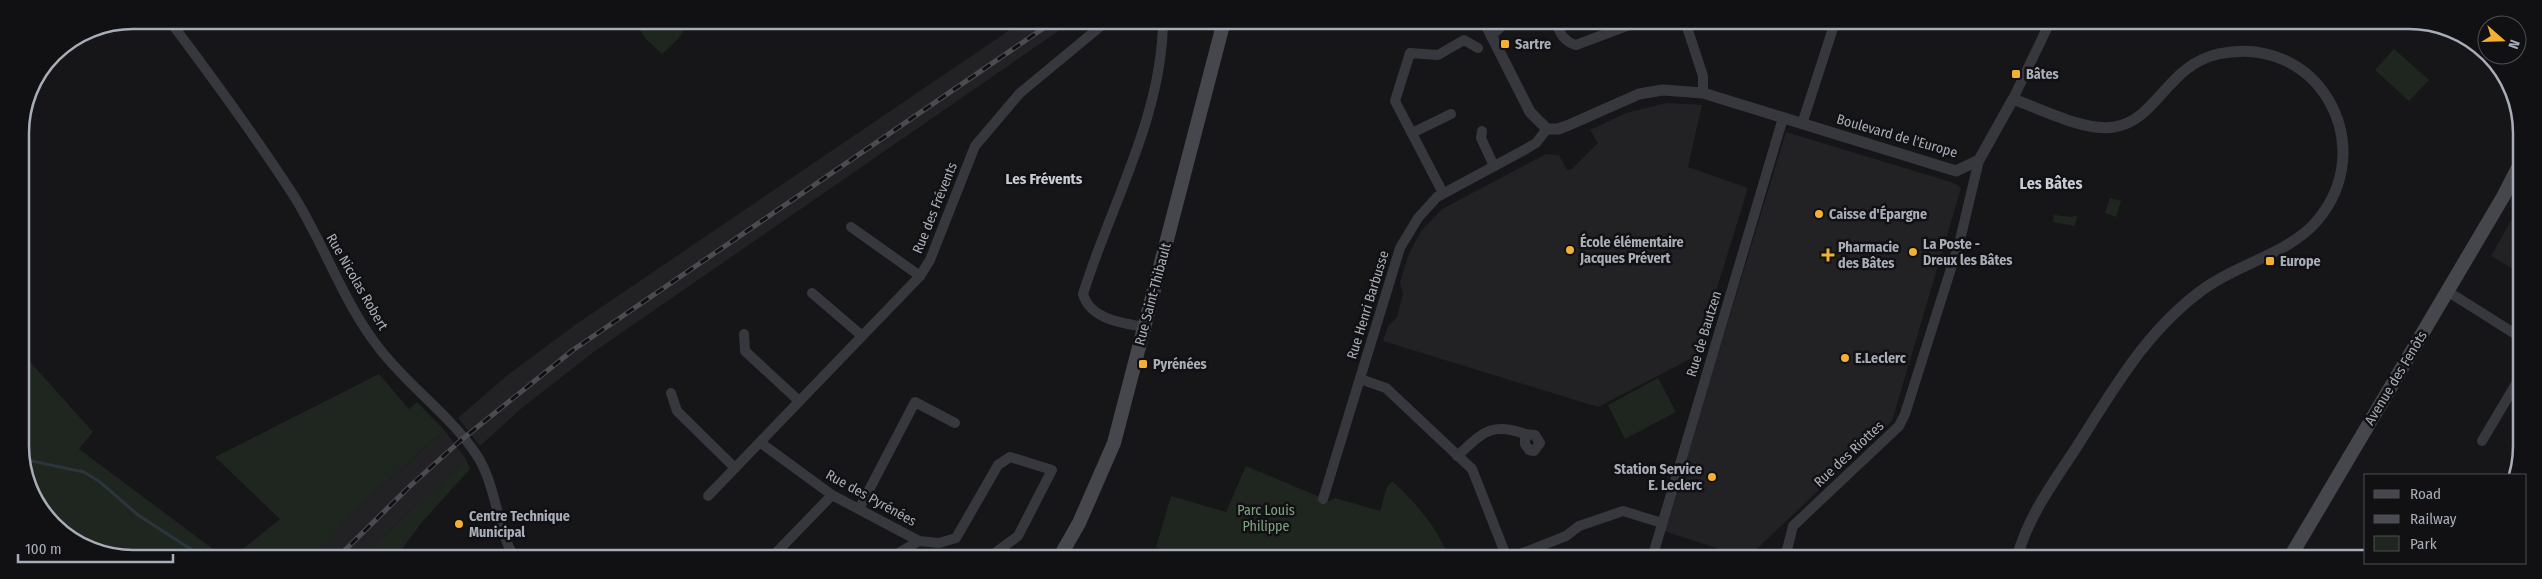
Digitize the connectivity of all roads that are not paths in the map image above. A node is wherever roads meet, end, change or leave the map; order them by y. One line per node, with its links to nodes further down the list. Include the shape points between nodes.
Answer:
1 (176, 29): 52 (street, Rue Nicolas Robert, via 294,198 348,302 379,349 476,454)
2 (1097, 29): 29 (street, Rue des Frévents, via 1020,93 975,146 930,260)
3 (1163, 29): 32 (street, via 1163,51 1154,90 1131,166 1083,294 1096,314)
4 (1222, 29): 32 (main road, Rue Saint-Thibault)
5 (1488, 29): 12 (street)
6 (1498, 29): 12 (street)
7 (1558, 29): 8 (street, via 1561,36 1576,45)
8 (1619, 29)
9 (1688, 29): 14 (street, via 1701,67)
10 (1832, 29): 18 (street)
11 (2047, 29): 15 (street)
12 (1491, 36): 19 (street, via 1530,112)
13 (1478, 48): 21 (street, via 1464,40 1438,55 1410,53 1395,101)
14 (1703, 93): 17 (street, Boulevard de l'Europe); 19 (street, Boulevard de l'Europe, via 1663,90 1639,94 1569,125)
15 (2013, 99): 22 (street); 61 (street, via 2088,126 2115,127 2142,114 2176,76 2193,64 2215,55 2251,51 2287,62 2318,85 2336,113 2344,152 2335,193 2326,210 2308,230 2205,288 2150,338 2044,497)
16 (1451, 114): 21 (street)
17 (1783, 118): 18 (street, Boulevard de l'Europe); 50 (street, Rue de Bautzen)
18 (1802, 124): 22 (street, Boulevard de l'Europe, via 1956,171)
19 (1547, 129): 23 (street, Rue Henri Barbusse, via 1536,143)
20 (1482, 131): 23 (street, via 1481,138)
21 (1412, 133): 26 (street)
22 (1979, 160): 60 (street, Rue des Riottes, via 1960,240 1902,420 1793,526)
23 (1494, 166): 26 (street, Rue Henri Barbusse)
24 (2513, 178): 27 (main road, Avenue des Fenôts)
25 (2513, 187): 27 (main road, Avenue des Fenôts)
26 (1443, 193): 36 (street, Rue Henri Barbusse, via 1418,218 1400,248)
27 (2503, 197): 30 (main road, Avenue des Fenôts)
28 (852, 227): 29 (street)
29 (920, 276): 35 (street, Rue des Frévents)
30 (2447, 291): 33 (street); 62 (main road, Avenue des Fenôts)
31 (812, 292): 35 (street)
32 (1144, 327): 56 (main road, Rue Saint-Thibault, via 1114,443 1079,524)
33 (2513, 332)
34 (744, 334): 39 (street, via 745,351)
35 (861, 335): 39 (street, Rue des Frévents)
36 (1360, 379): 44 (street, via 1386,388); 48 (street, Rue Henri Barbusse)
37 (2513, 389): 42 (street)
38 (670, 393): 45 (street, via 678,411)
39 (798, 400): 43 (street, Rue des Frévents)
40 (955, 423): 49 (street, via 915,402)
41 (1525, 434): 44 (street, via 1514,430 1485,431)
42 (2482, 441)
43 (761, 443): 45 (street, Rue des Frévents); 46 (street, Rue des Pyrénées)
44 (1457, 456): 57 (street, via 1472,469)
45 (735, 468): 47 (street, Rue des Frévents)
46 (832, 495): 49 (street, Rue des Pyrénées); 53 (street)
47 (708, 496)
48 (1323, 498)
49 (859, 509): 51 (street, Rue des Pyrénées)
50 (1662, 523): 58 (street, via 1623,512 1579,526 1566,536); 59 (street, Rue de Bautzen)
51 (919, 541): 54 (street); 55 (street, Rue des Pyrénées, via 939,543 956,538 998,465 1010,457 1052,470 1018,536)
52 (510, 550)
53 (779, 550)
54 (904, 550)
55 (999, 550)
56 (1064, 550)
57 (1506, 550)
58 (1530, 550)
59 (1654, 550)
60 (1787, 550)
61 (2020, 550)
62 (2294, 550)

